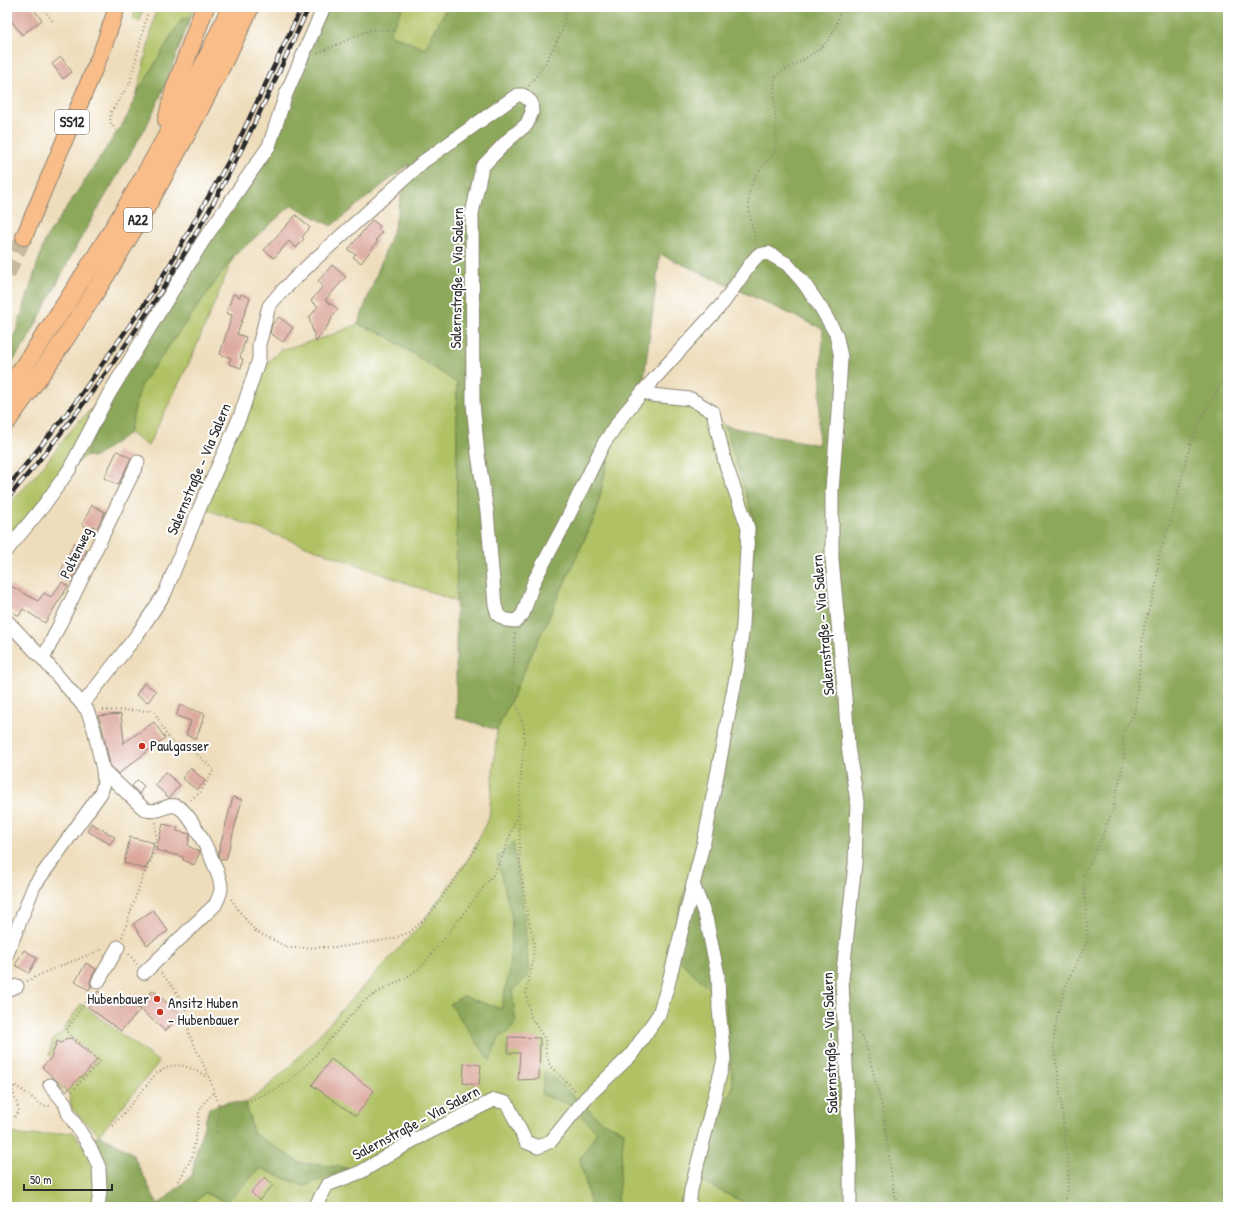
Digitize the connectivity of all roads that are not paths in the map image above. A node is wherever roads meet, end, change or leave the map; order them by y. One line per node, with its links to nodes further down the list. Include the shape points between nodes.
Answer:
1 (117, 7): 7 (main road, SS12, via 103,48)
2 (205, 7): 6 (highway, via 175,90)
3 (231, 7): 6 (highway, A22)
4 (250, 7): 10 (highway, A22, via 198,112 96,292 45,370)
5 (324, 7): 12 (street, via 278,114 269,146 204,241 136,350 109,394 69,470 44,506)
6 (157, 154): 9 (highway, A22, via 104,244)
7 (24, 237)
8 (645, 389): 15 (street, Salernstraße - Via Salern, via 604,443 534,581 523,614 516,621 506,620 498,615 473,403 472,214 482,167 527,124 532,112 531,102 523,95 517,95 424,161 311,262 269,306 259,359 241,414 165,593); 19 (street, Salernstraße - Via Salern, via 651,395 691,399 713,412 725,462 748,528 744,625 738,667 705,837); 28 (street, Salernstraße - Via Salern, via 723,303 758,255 768,253 787,264 803,282 836,334 841,357 832,490 832,559 848,747 857,801 855,864 842,980 850,1148)
9 (7, 391)
10 (7, 421)
11 (138, 462): 14 (street, Poltenweg)
12 (7, 550)
13 (7, 621): 14 (street)
14 (43, 659): 15 (street)
15 (85, 707): 16 (street, via 94,729)
16 (103, 770): 17 (street); 18 (street, via 104,783)
17 (120, 786): 18 (street); 22 (street, via 148,811 178,806 187,815 214,862 221,887 215,905)
18 (101, 793): 21 (street, via 34,886)
19 (693, 884): 26 (street, Salernstraße - Via Salern, via 659,1014 631,1055 585,1099 551,1141 538,1147 526,1142 507,1103 494,1100 412,1141 361,1172 327,1185); 27 (street, via 706,918 718,975 724,1059)
20 (118, 947): 23 (street)
21 (7, 954)
22 (148, 968)
23 (98, 982)
24 (50, 1085): 25 (street, via 64,1101 68,1113 90,1147 99,1167)
25 (98, 1207)
26 (315, 1207)
27 (689, 1207)
28 (850, 1207)

